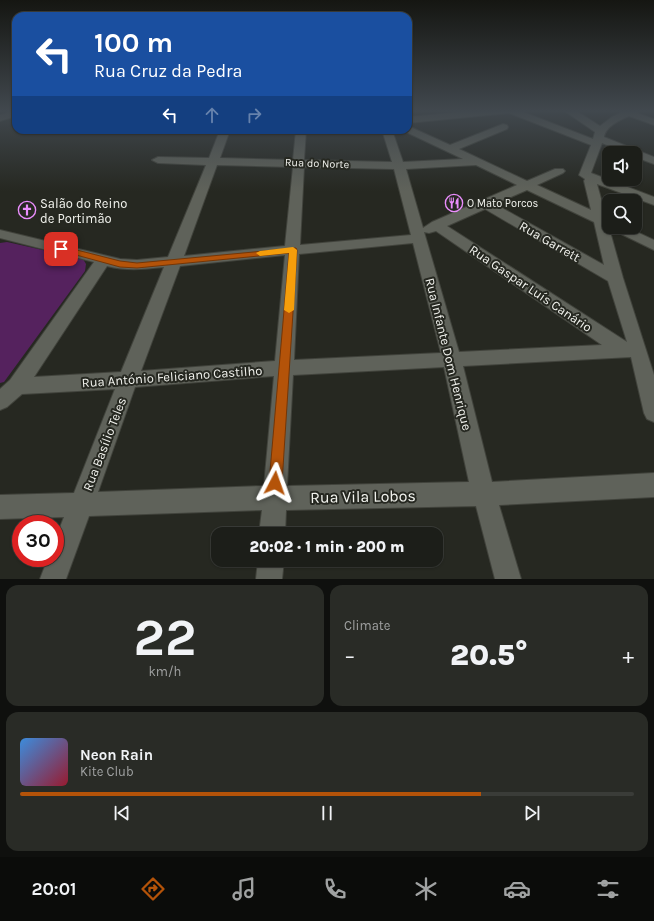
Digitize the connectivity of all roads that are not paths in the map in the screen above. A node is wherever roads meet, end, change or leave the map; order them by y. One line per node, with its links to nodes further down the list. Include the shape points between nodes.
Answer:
1 (223, 137): 13 (street, Rua Basílio Teles)
2 (300, 137): 15 (street)
3 (389, 137): 16 (street, Rua Infante Dom Henrique)
4 (425, 137): 9 (street)
5 (479, 137): 9 (street)
6 (595, 137): 7 (street)
7 (598, 138): 8 (street); 18 (street, via 585,175)
8 (618, 146)
9 (450, 149): 14 (street)
10 (642, 156): 12 (street)
11 (158, 160): 13 (street, Rua do Norte)
12 (654, 160)
13 (214, 161): 15 (street, Rua do Norte); 34 (street, Rua Basílio Teles)
14 (476, 162): 16 (street, Rua do Norte); 19 (street)
15 (298, 163): 16 (street, Rua do Norte); 32 (street)
16 (399, 166): 28 (street, Rua Infante Dom Henrique)
17 (559, 171): 19 (street)
18 (593, 179): 20 (street); 22 (street, via 590,181)
19 (526, 185): 21 (street); 23 (street)
20 (654, 201)
21 (486, 204): 24 (street); 35 (street, Rua Garrett)
22 (602, 214)
23 (602, 221)
24 (437, 225): 28 (street); 36 (street, Rua Gaspar Luís Canário)
25 (0, 234): 29 (street)
26 (607, 234): 35 (street)
27 (629, 234): 31 (street)
28 (418, 236): 32 (street); 37 (street, Rua Infante Dom Henrique)
29 (19, 238): 30 (street); 33 (street)
30 (0, 240)
31 (654, 246)
32 (293, 250): 34 (street); 38 (street)
33 (104, 259): 34 (street, via 120,264 137,265); 40 (street)
34 (173, 262): 39 (street, Rua Basílio Teles)
35 (615, 278): 36 (street)
36 (631, 350): 37 (street, Rua António Feliciano Castilho); 42 (street)
37 (452, 359): 38 (street, Rua António Feliciano Castilho); 44 (street, Rua Infante Dom Henrique)
38 (284, 368): 39 (street, Rua António Feliciano Castilho); 45 (street)
39 (128, 380): 40 (street, Rua António Feliciano Castilho); 46 (street, Rua Basílio Teles)
40 (17, 386): 41 (street)
41 (0, 401)
42 (654, 413)
43 (654, 485): 44 (street, Rua Vila Lobos)
44 (484, 494): 45 (street, Rua Vila Lobos); 52 (street, Rua Infante Dom Henrique)
45 (274, 498): 46 (street, Rua Vila Lobos); 48 (street)
46 (82, 503): 47 (street, Rua Vila Lobos); 50 (street, Rua Basílio Teles)
47 (0, 507)
48 (272, 527)
49 (271, 567): 51 (street)
50 (53, 579)
51 (270, 579)
52 (508, 579)

